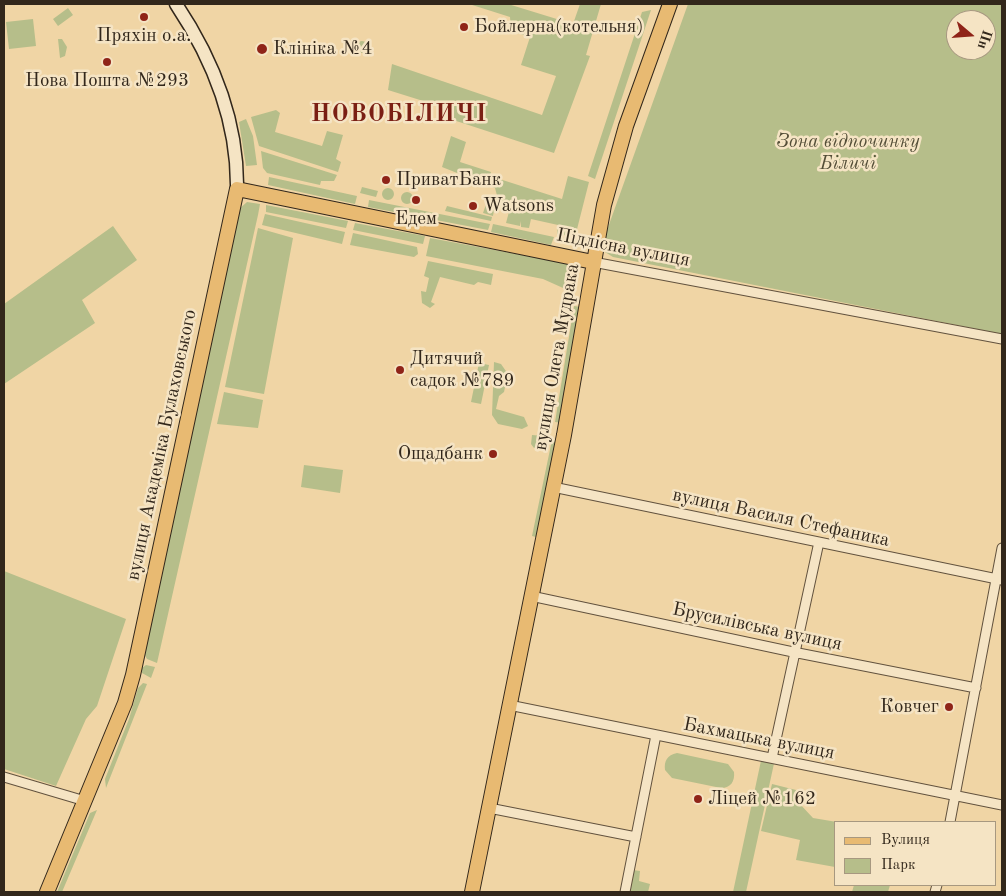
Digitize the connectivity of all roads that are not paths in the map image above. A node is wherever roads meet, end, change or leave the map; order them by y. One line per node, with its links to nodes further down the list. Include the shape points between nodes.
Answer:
1 (176, 4): 3 (street, вулиця Академіка Булаховського, via 207,57 219,86 235,154)
2 (670, 4): 4 (main road, вулиця Олега Мудрака, via 626,126 604,205)
3 (237, 189): 4 (main road, Підлісна вулиця); 18 (main road, вулиця Академіка Булаховського, via 133,675)
4 (593, 262): 5 (street, Підлісна вулиця); 6 (main road, вулиця Олега Мудрака, via 584,331)
5 (1002, 339)
6 (553, 487): 7 (street, вулиця Василя Стефаника); 10 (main road, вулиця Олега Мудрака)
7 (819, 542): 9 (street, вулиця Василя Стефаника); 11 (street)
8 (1002, 548): 9 (street)
9 (999, 579): 12 (street)
10 (531, 596): 11 (street, Брусилівська вулиця); 13 (main road, вулиця Олега Мудрака)
11 (793, 652): 12 (street, Брусилівська вулиця); 15 (street)
12 (976, 688): 17 (street)
13 (510, 705): 14 (street, Бахмацька вулиця); 20 (main road, вулиця Олега Мудрака)
14 (656, 735): 15 (street, Бахмацька вулиця); 22 (street)
15 (772, 758): 17 (street, Бахмацька вулиця)
16 (4, 777): 18 (street)
17 (955, 795): 19 (street, Бахмацька вулиця); 21 (street)
18 (85, 801): 23 (main road, вулиця Академіка Булаховського)
19 (1002, 805)
20 (489, 808): 22 (street); 24 (main road, вулиця Олега Мудрака)
21 (950, 821)
22 (636, 837): 25 (street)
23 (47, 892)
24 (472, 892)
25 (625, 892)

